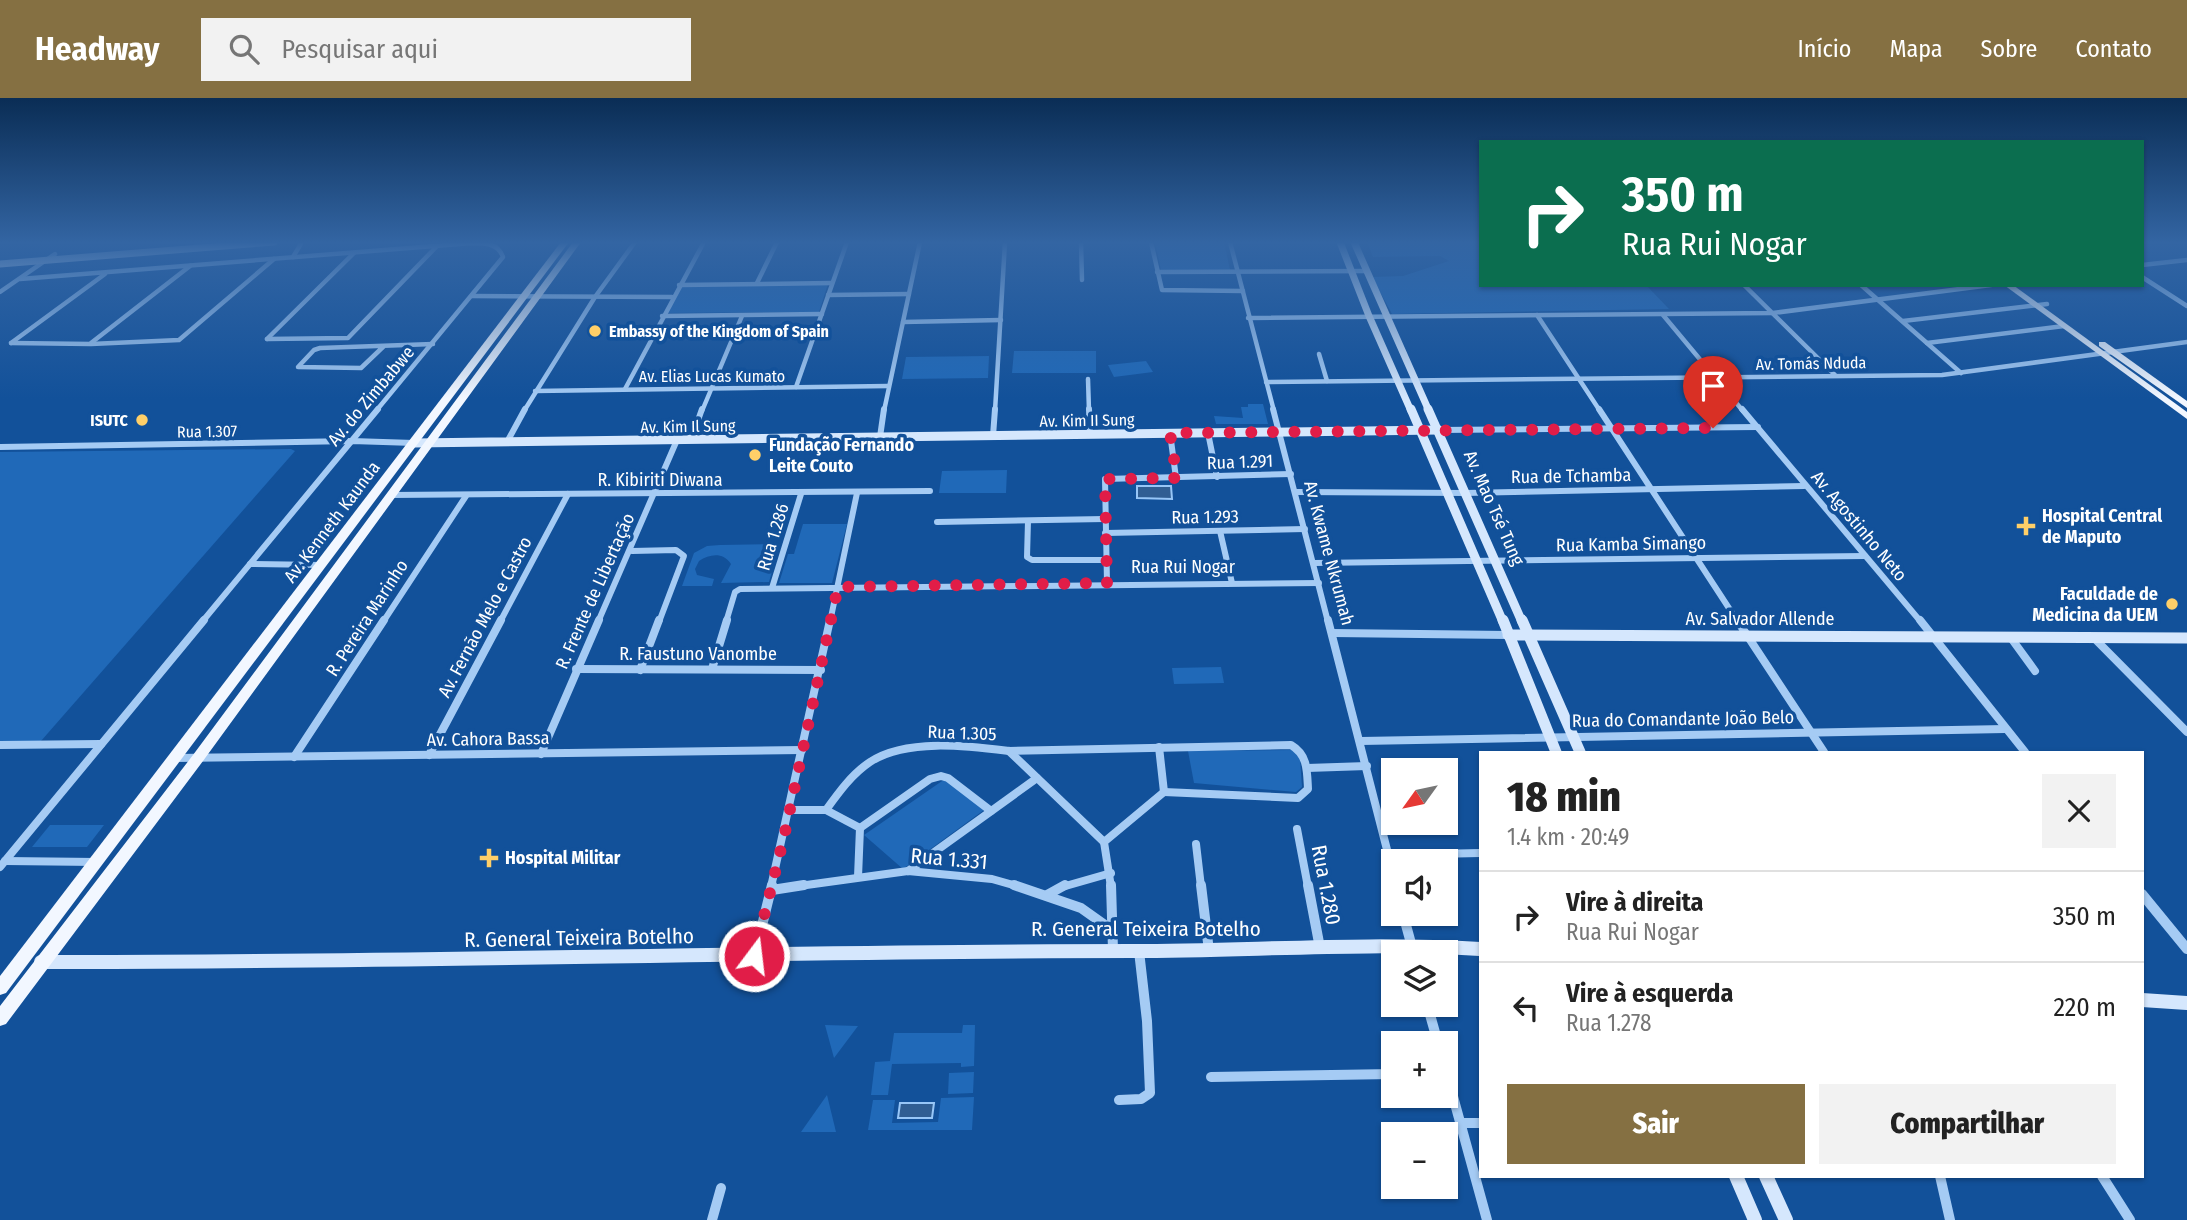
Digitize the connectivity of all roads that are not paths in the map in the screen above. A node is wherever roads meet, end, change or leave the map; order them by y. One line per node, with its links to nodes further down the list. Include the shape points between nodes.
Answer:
1 (77, 294): 46 (street, via 11,343)
2 (154, 294): 46 (street)
3 (233, 294): 46 (street, via 182,338)
4 (312, 294): 5 (street, via 267,339 344,340)
5 (390, 294)
6 (539, 294): 26 (main road)
7 (597, 294): 24 (street)
8 (673, 294): 25 (street)
9 (880, 294): 21 (street)
10 (909, 294): 42 (street)
11 (1002, 294): 40 (street)
12 (1244, 294): 39 (street, Av. Kwame Nkrumah)
13 (1360, 294): 37 (street, Av. Mao Tsé Tung)
14 (1376, 294): 38 (street, Av. Mao Tsé Tung)
15 (1754, 294): 31 (street)
16 (1872, 294): 27 (street)
17 (1915, 294): 27 (street)
18 (2020, 294): 29 (main road)
19 (2033, 294): 28 (main road)
20 (2170, 294): 30 (street)
21 (828, 295): 32 (street)
22 (472, 296): 23 (street); 47 (street, Av. do Zimbabwe)
23 (523, 296): 26 (street); 84 (main road, Av. Kenneth Kaunda)
24 (595, 297): 25 (street); 26 (street); 65 (street)
25 (671, 297): 35 (street)
26 (536, 298): 84 (main road)
27 (1877, 299): 31 (street); 41 (street)
28 (2047, 304): 29 (street); 49 (main road)
29 (2035, 306): 41 (street); 43 (main road)
30 (2187, 306)
31 (1773, 313): 34 (street); 53 (street)
32 (822, 314): 36 (street); 63 (street)
33 (1537, 315): 34 (street); 38 (street); 55 (street)
34 (1660, 315): 54 (street, Av. Agostinho Neto)
35 (662, 316): 36 (street); 64 (street)
36 (742, 316): 62 (street)
37 (1369, 316): 38 (street); 39 (street); 57 (street, Av. Mao Tsé Tung)
38 (1385, 316): 58 (street, Av. Mao Tsé Tung)
39 (1248, 318): 60 (street, Av. Kwame Nkrumah)
40 (1001, 320): 42 (street); 76 (street)
41 (1903, 321): 45 (street)
42 (903, 322): 61 (street)
43 (2063, 326): 45 (street); 51 (main road)
44 (2187, 342): 49 (street, Av. Tomás Nduda)
45 (1927, 343): 52 (street)
46 (91, 344)
47 (433, 344): 48 (street); 81 (street, Av. do Zimbabwe)
48 (383, 346): 48 (street, via 317,348 298,367 363,367)
49 (2113, 352): 51 (street, Av. Tomás Nduda); 66 (main road)
50 (1319, 354): 59 (street)
51 (2101, 354): 52 (street, Av. Tomás Nduda); 67 (main road)
52 (1961, 374): 53 (street, Av. Tomás Nduda)
53 (1835, 375): 54 (street, Av. Tomás Nduda)
54 (1715, 376): 55 (street, Av. Tomás Nduda); 68 (street, Av. Agostinho Neto)
55 (1578, 377): 58 (street, Av. Tomás Nduda); 69 (street)
56 (1088, 379): 75 (street)
57 (1399, 379): 58 (street, Av. Tomás Nduda); 59 (street, Av. Tomás Nduda); 70 (street, Av. Mao Tsé Tung)
58 (1414, 379): 71 (street, Av. Mao Tsé Tung)
59 (1327, 381): 60 (street, Av. Tomás Nduda)
60 (1266, 382): 72 (street, Av. Kwame Nkrumah)
61 (888, 386): 63 (street, Av. Elias Lucas Kumato); 77 (street)
62 (710, 387): 63 (street, Av. Elias Lucas Kumato); 64 (street, Av. Elias Lucas Kumato); 80 (street)
63 (796, 387)
64 (625, 389): 65 (street, Av. Elias Lucas Kumato)
65 (536, 391): 82 (street)
66 (2187, 405)
67 (2187, 416)
68 (1758, 427): 69 (street, Av. Kim II Sung); 88 (street, Av. Agostinho Neto)
69 (1614, 428): 71 (street, Av. Kim II Sung); 89 (street)
70 (1422, 430): 71 (street, Av. Kim II Sung); 72 (street, Av. Kim II Sung); 92 (street, Av. Mao Tsé Tung)
71 (1439, 430): 94 (street, Av. Mao Tsé Tung)
72 (1280, 432): 74 (street, Av. Kim II Sung); 85 (street, Av. Kwame Nkrumah)
73 (1170, 433): 74 (street, Av. Kim II Sung); 75 (street, Av. Kim II Sung); 87 (street)
74 (1208, 433): 86 (street)
75 (1090, 434): 76 (street, Av. Kim II Sung)
76 (993, 436): 78 (street, Av. Kim II Sung)
77 (880, 437): 78 (street, Av. Kim Il Sung); 80 (street, Av. Kim Il Sung)
78 (962, 437)
79 (677, 440): 80 (street, Av. Kim Il Sung); 82 (street, Av. Kim Il Sung); 98 (street, R. Frente de Libertação)
80 (691, 440)
81 (352, 442): 83 (street, Rua 1.307); 84 (street, Rua 1.307); 113 (street, Av. do Zimbabwe)
82 (507, 442): 84 (street, Av. Kim Il Sung)
83 (0, 447)
84 (420, 447): 97 (main road, Av. Kenneth Kaunda); 114 (main road, Av. Kenneth Kaunda)
85 (1291, 474): 86 (street, Rua 1.291); 91 (street, Av. Kwame Nkrumah)
86 (1217, 477): 87 (street, Rua 1.291)
87 (1177, 478): 100 (street, Rua 1.291, via 1105,479)
88 (1804, 486): 89 (street, Rua de Tchamba); 107 (street, Av. Agostinho Neto)
89 (1652, 488): 94 (street, Rua de Tchamba); 108 (street)
90 (930, 491): 93 (street, R. Kibiriti Diwana)
91 (1296, 492): 92 (street, Rua de Tchamba); 103 (street, Av. Kwame Nkrumah)
92 (1448, 492): 94 (street, Rua de Tchamba); 110 (street, Av. Mao Tsé Tung)
93 (857, 493): 96 (street, R. Kibiriti Diwana); 118 (street)
94 (1465, 493): 111 (street, Av. Mao Tsé Tung)
95 (568, 494): 98 (street, R. Kibiriti Diwana); 99 (street, R. Kibiriti Diwana); 149 (street, Av. Fernão Melo e Castro)
96 (801, 494): 98 (street, R. Kibiriti Diwana); 119 (street, Rua 1.286)
97 (391, 495): 99 (street, R. Kibiriti Diwana); 152 (main road, Av. Kenneth Kaunda)
98 (655, 495): 106 (street, R. Frente de Libertação)
99 (467, 496): 150 (street, R. Pereira Marinho)
100 (1105, 519): 101 (street); 105 (street)
101 (1028, 521): 102 (street); 109 (street, via 1027,557 1032,560)
102 (937, 522)
103 (1305, 529): 104 (street, Rua 1.293); 112 (street, Av. Kwame Nkrumah)
104 (1220, 531): 105 (street, Rua 1.293); 116 (street)
105 (1105, 533): 109 (street)
106 (632, 551): 128 (street, R. Frente de Libertação); 130 (street, via 676,550 684,556)
107 (1865, 556): 108 (street, Rua Kamba Simango); 124 (street, Av. Agostinho Neto)
108 (1699, 559): 111 (street, Rua Kamba Simango); 123 (street)
109 (1106, 560): 115 (street)
110 (1479, 561): 111 (street, Rua Kamba Simango); 112 (street, Rua Kamba Simango); 121 (street, Av. Mao Tsé Tung)
111 (1497, 561): 122 (street, Av. Mao Tsé Tung)
112 (1314, 563): 117 (street, Av. Kwame Nkrumah)
113 (250, 564): 114 (street); 139 (street, Av. do Zimbabwe)
114 (322, 565): 151 (main road, Av. Kenneth Kaunda)
115 (1107, 583): 116 (street, Rua Rui Nogar); 118 (street, Rua Rui Nogar)
116 (1232, 583): 117 (street, Rua Rui Nogar)
117 (1319, 583): 120 (street, Av. Kwame Nkrumah)
118 (838, 587): 119 (street, Rua Rui Nogar); 131 (street)
119 (772, 588): 129 (street, Rua Rui Nogar, via 735,592)
120 (1332, 632): 121 (street, Av. Salvador Allende); 138 (street, Av. Kwame Nkrumah)
121 (1508, 635): 122 (street, Av. Salvador Allende); 137 (street, Av. Mao Tsé Tung)
122 (1530, 636): 123 (street, Av. Salvador Allende); 136 (street, Av. Mao Tsé Tung)
123 (1748, 636): 124 (street, Av. Salvador Allende); 134 (street)
124 (1935, 638): 125 (street, Av. Salvador Allende); 133 (street, Av. Agostinho Neto)
125 (2011, 638): 126 (street, Av. Salvador Allende); 132 (street)
126 (2094, 638): 127 (street, Av. Salvador Allende); 135 (street)
127 (2187, 638)
128 (576, 669): 130 (street, R. Faustuno Vanombe); 148 (street, R. Frente de Libertação)
129 (712, 669): 130 (street, R. Faustuno Vanombe); 131 (street, R. Faustuno Vanombe)
130 (640, 670)
131 (821, 670): 142 (street)
132 (2035, 671)
133 (2005, 729): 134 (street, Rua do Comandante João Belo); 147 (street, Av. Agostinho Neto)
134 (1811, 732): 136 (street, Rua do Comandante João Belo); 146 (street)
135 (2187, 732)
136 (1573, 737): 137 (street, Rua do Comandante João Belo); 145 (street, Av. Mao Tsé Tung)
137 (1549, 738): 138 (street, Rua do Comandante João Belo); 144 (street, Av. Mao Tsé Tung)
138 (1361, 741): 153 (street, Av. Kwame Nkrumah)
139 (101, 744): 140 (street); 168 (street, Av. do Zimbabwe)
140 (0, 745)
141 (1159, 747): 143 (street, Rua 1.305); 154 (street, Rua 1.305, via 1292,745 1301,751); 156 (street)
142 (802, 750): 148 (street, Av. Cahora Bassa); 157 (street)
143 (1009, 751): 155 (street); 158 (street, Rua 1.305, via 906,747 870,762 845,784)
144 (1556, 751)
145 (1580, 751)
146 (1823, 751)
147 (2024, 751)
148 (541, 754): 149 (street, Av. Cahora Bassa)
149 (429, 755): 150 (street, Av. Cahora Bassa)
150 (294, 757): 152 (street, Av. Cahora Bassa)
151 (175, 758): 152 (street, Av. Cahora Bassa); 167 (main road, Av. Kenneth Kaunda)
152 (198, 758): 185 (main road, Av. Kenneth Kaunda)
153 (1367, 766): 154 (street); 164 (street, Av. Kwame Nkrumah)
154 (1307, 768): 156 (street, via 1308,789 1298,797)
155 (1037, 778): 159 (street); 162 (street)
156 (1164, 792): 162 (street)
157 (790, 810): 158 (street); 172 (street)
158 (826, 810): 160 (street)
159 (991, 811): 160 (street, via 941,776); 169 (street)
160 (860, 828): 171 (street)
161 (1297, 829): 176 (street, Rua 1.280)
162 (1104, 842): 170 (street)
163 (1196, 844): 183 (street)
164 (1387, 849)
165 (1458, 853): 166 (street)
166 (1479, 853)
167 (98, 862): 168 (street); 186 (main road, Av. Kenneth Kaunda)
168 (2, 864)
169 (908, 871): 171 (street, Rua 1.331); 173 (street, Rua 1.331, via 992,879)
170 (1111, 873): 173 (street, via 1070,883); 175 (street)
171 (858, 877): 172 (street, Rua 1.331)
172 (772, 890): 184 (street)
173 (1047, 895): 175 (street, Rua 1.331, via 1080,908)
174 (2144, 896): 180 (street)
175 (1112, 930): 181 (street)
176 (1320, 948): 177 (street, R. General Teixeira Botelho); 183 (street, R. General Teixeira Botelho)
177 (1381, 949)
178 (1458, 949): 179 (street, R. General Teixeira Botelho)
179 (1479, 949)
180 (2187, 949)
181 (1113, 950): 182 (street, R. General Teixeira Botelho); 184 (street, R. General Teixeira Botelho)
182 (1139, 950): 183 (street, R. General Teixeira Botelho); 192 (street, via 1150,1093 1141,1099)
183 (1209, 951)
184 (754, 956): 185 (street, R. General Teixeira Botelho)
185 (41, 962): 189 (main road, Av. Kenneth Kaunda)
186 (0, 988)
187 (2144, 1000): 188 (street)
188 (2187, 1003)
189 (0, 1019)
190 (1381, 1074): 191 (street)
191 (1211, 1077)
192 (1119, 1100)
193 (1456, 1108): 194 (street)
194 (1460, 1123): 195 (street); 202 (street)
195 (1479, 1123)
196 (1737, 1178): 203 (street)
197 (1767, 1178): 204 (street)
198 (1940, 1178): 205 (street)
199 (2103, 1178): 206 (street)
200 (721, 1188): 201 (street)
201 (712, 1220)
202 (1487, 1220)
203 (1755, 1220)
204 (1786, 1220)
205 (1950, 1220)
206 (2130, 1220)

